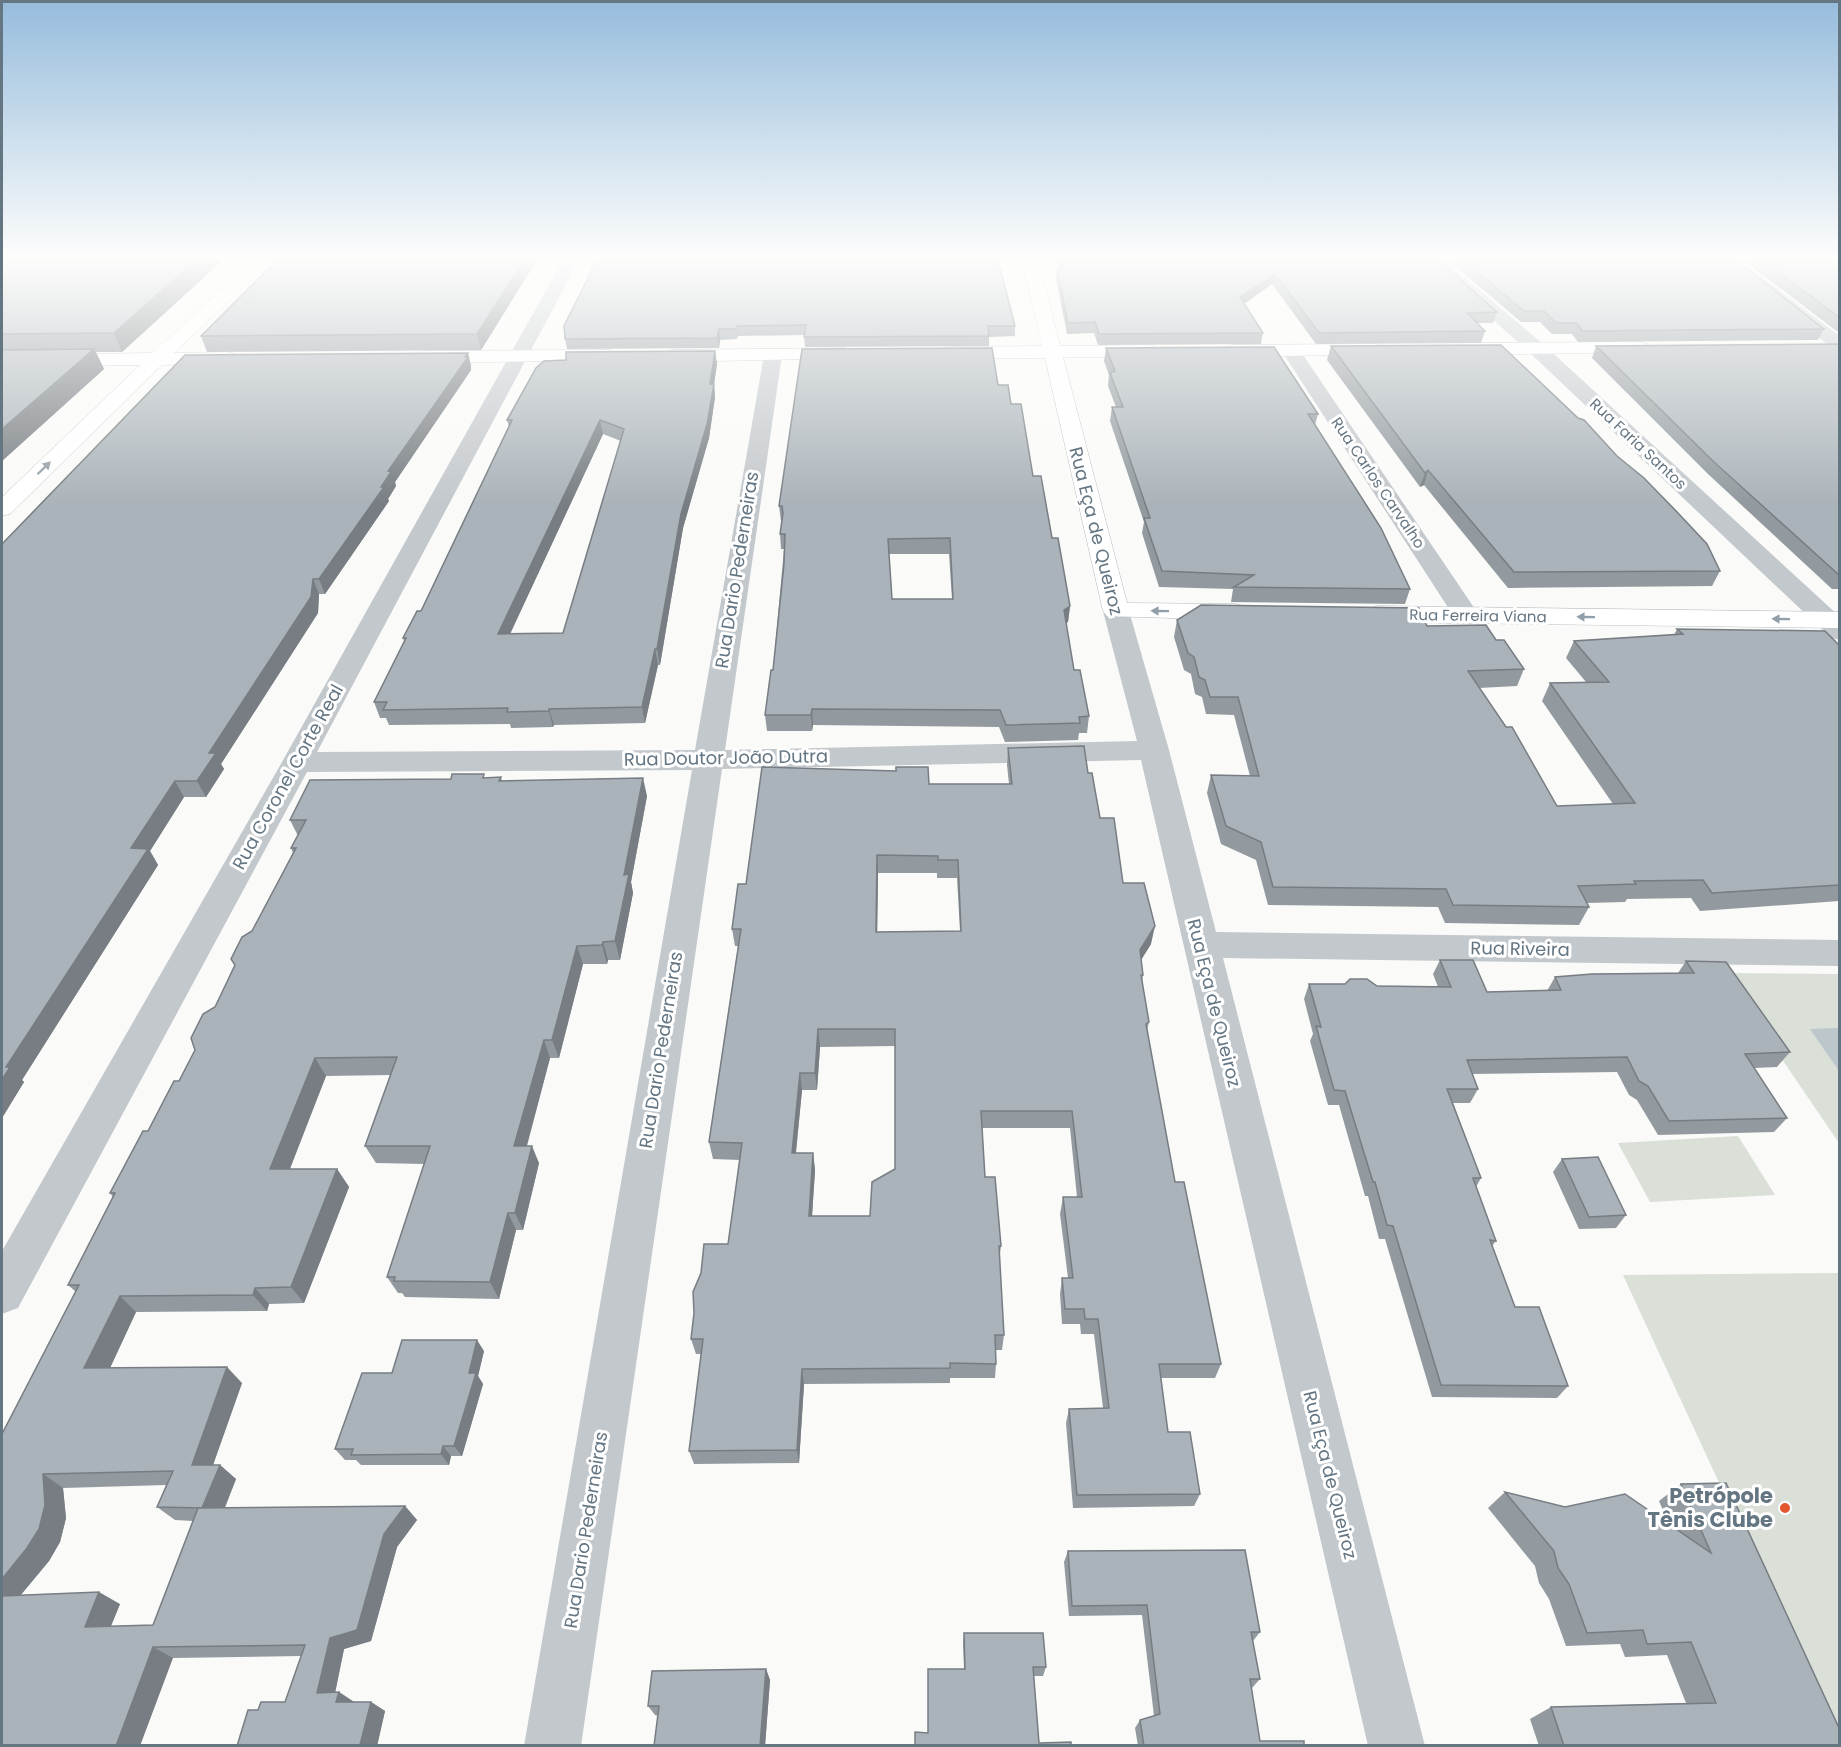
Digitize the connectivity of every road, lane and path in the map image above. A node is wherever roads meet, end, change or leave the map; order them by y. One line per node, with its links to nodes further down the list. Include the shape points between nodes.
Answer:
1 (176, 342): 22 (street)
2 (525, 342): 21 (street, Rua Coronel Corte Real)
3 (1049, 342): 14 (street, Rua Eça de Queiroz)
4 (1528, 342): 6 (street, Rua Faria Santos)
5 (1839, 346): 8 (street)
6 (1536, 348): 7 (street); 10 (street); 30 (street, Rua Faria Santos)
7 (1653, 348)
8 (1816, 348)
9 (1395, 349): 11 (street)
10 (1442, 349)
11 (1290, 350): 13 (street); 29 (street, Rua Carlos Carvalho)
12 (1171, 351): 14 (street)
13 (1218, 351)
14 (1052, 352): 15 (street); 26 (street, Rua Eça de Queiroz)
15 (924, 353)
16 (866, 354): 17 (street)
17 (772, 355): 19 (street); 32 (street, Rua Dario Pederneiras)
18 (624, 356): 21 (street)
19 (648, 356)
20 (409, 357): 21 (street)
21 (516, 357): 33 (street, Rua Coronel Corte Real)
22 (158, 358): 23 (street); 24 (street); 25 (street, one-way to 22)
23 (241, 358)
24 (2, 361)
25 (2, 509)
26 (1116, 611): 27 (street, one-way to 26); 31 (street, Rua Eça de Queiroz)
27 (1256, 613)
28 (1349, 614): 29 (street, Rua Ferreira Viana)
29 (1466, 615): 30 (street, Rua Ferreira Viana, one-way to 29)
30 (1835, 624)
31 (1154, 750): 32 (street, Rua Doutor João Dutra); 34 (street, Rua Eça de Queiroz)
32 (707, 760): 33 (street, Rua Doutor João Dutra); 37 (street, Rua Dario Pederneiras)
33 (297, 762): 36 (street, Rua Coronel Corte Real)
34 (1200, 945): 35 (street, Rua Riveira); 38 (street, Rua Eça de Queiroz)
35 (1839, 953)
36 (2, 1293)
37 (552, 1746)
38 (1397, 1746)

